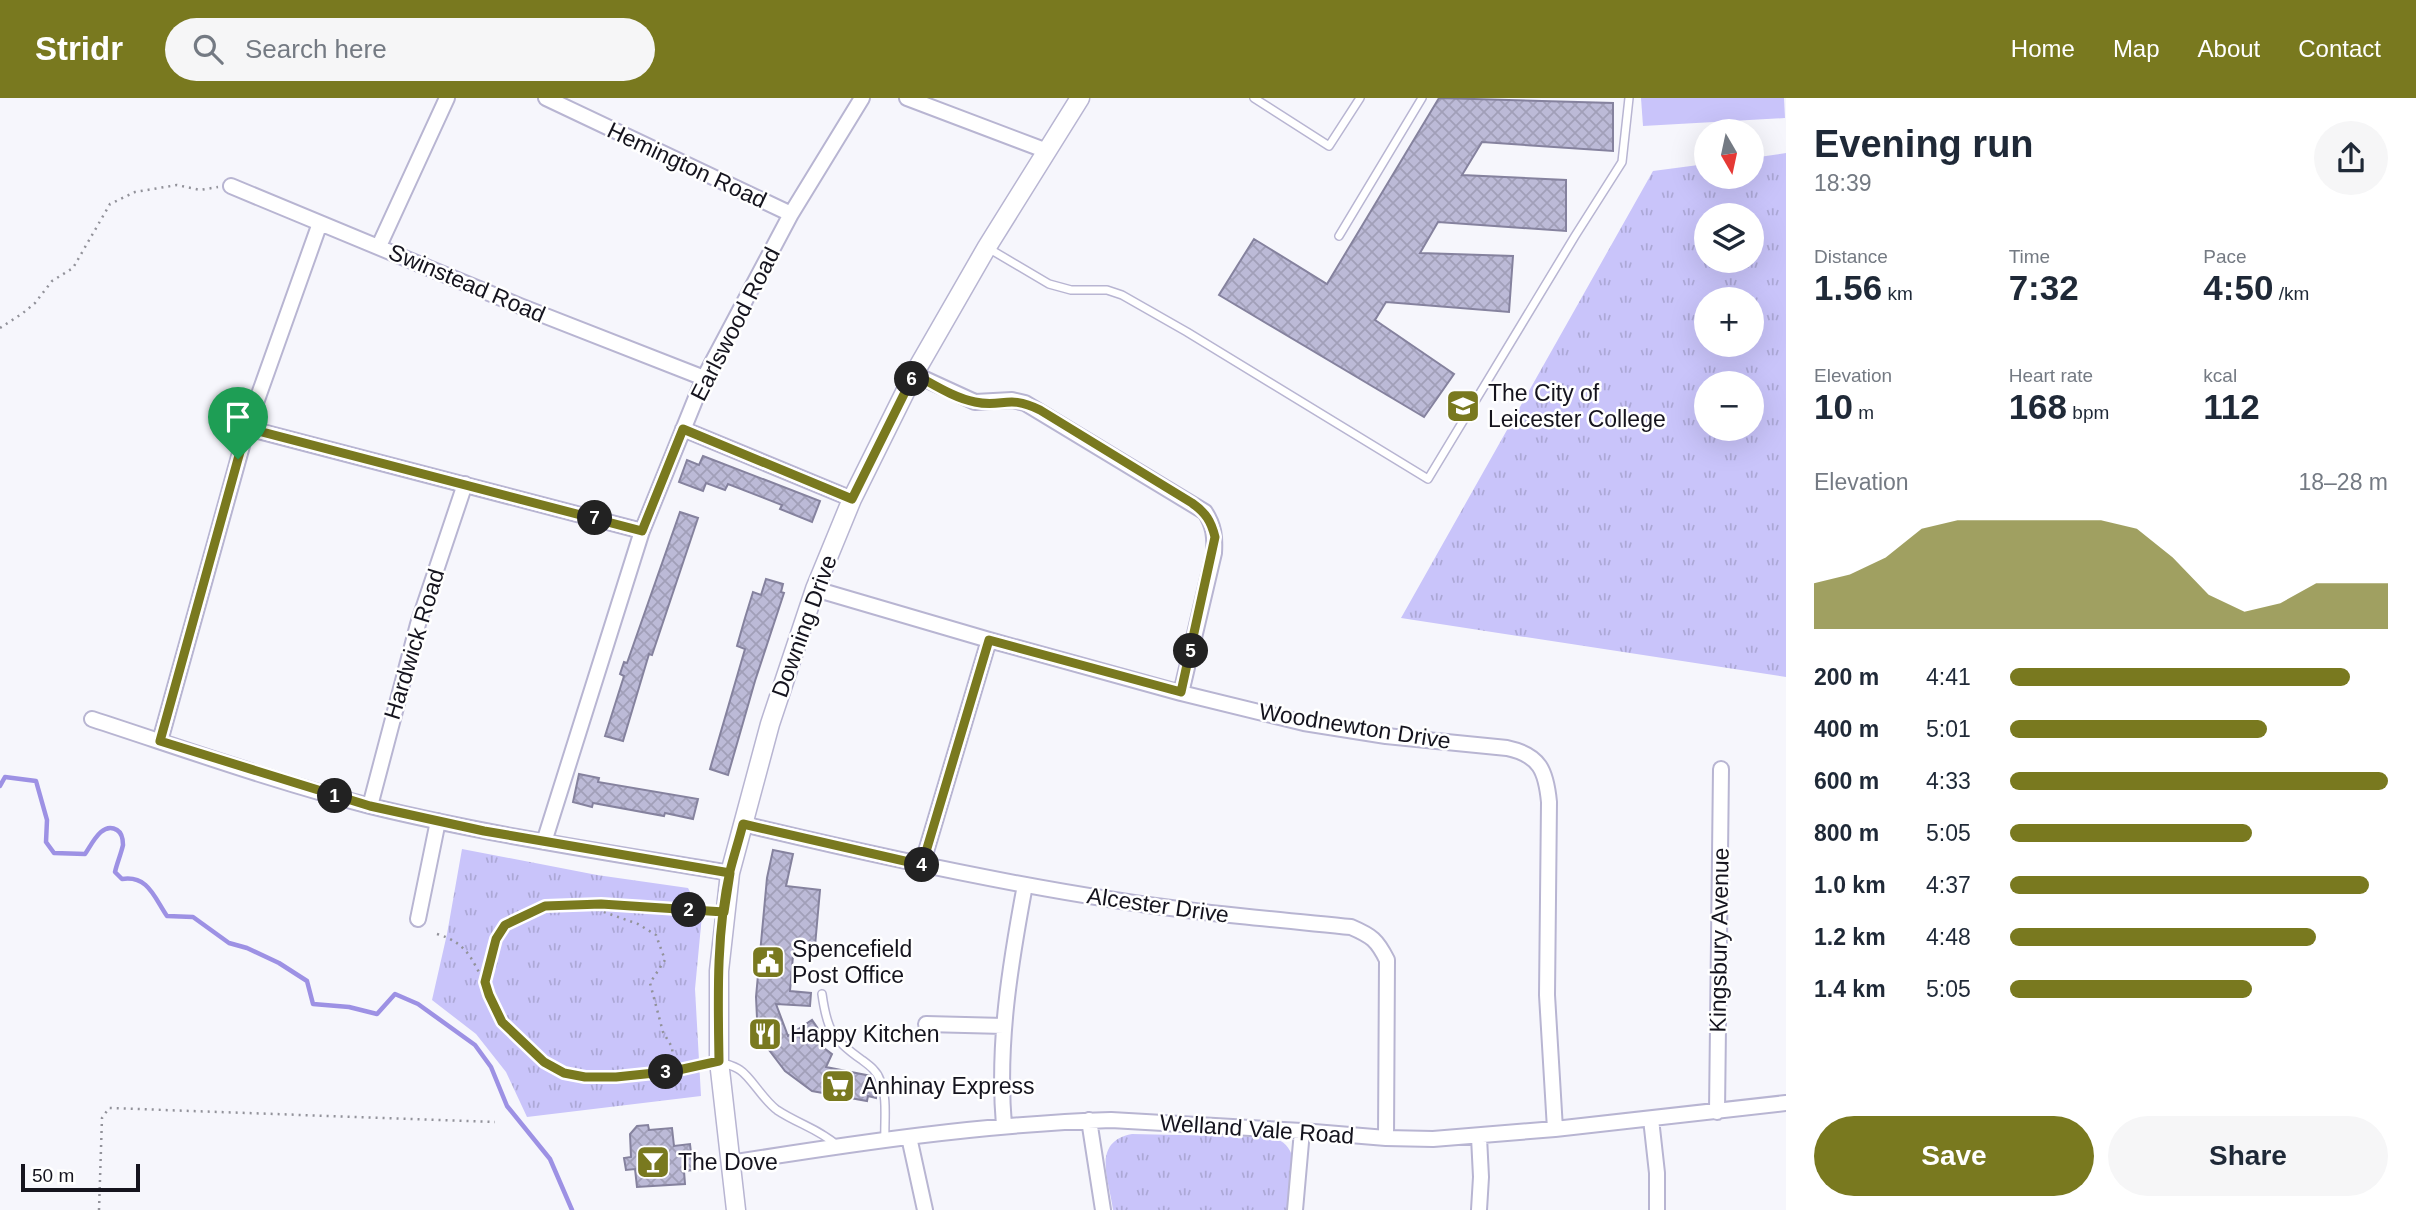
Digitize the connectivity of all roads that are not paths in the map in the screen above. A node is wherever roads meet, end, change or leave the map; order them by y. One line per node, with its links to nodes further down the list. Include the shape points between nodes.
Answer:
1 (447, 98): 15 (street)
2 (546, 98): 12 (street, Hemington Road)
3 (862, 98): 12 (street, Earlswood Road)
4 (907, 98): 10 (street)
5 (1080, 98): 10 (street, Downing Drive)
6 (1254, 98): 7 (lane, via 1329,146)
7 (1360, 98)
8 (1422, 98): 14 (lane)
9 (1629, 98): 16 (lane, via 1622,162 1428,479 1122,295 1049,284)
10 (1047, 152): 16 (street, Downing Drive)
11 (231, 186): 13 (street, Swinstead Road)
12 (791, 214): 18 (street, Earlswood Road)
13 (320, 223): 15 (street, Swinstead Road); 19 (street)
14 (1339, 236)
15 (379, 246): 18 (street, Swinstead Road)
16 (987, 247): 17 (street, Downing Drive)
17 (914, 374): 22 (street, Downing Drive); 26 (street, via 975,402 1025,403 1205,512 1215,537 1213,553)
18 (704, 378): 20 (street, Earlswood Road)
19 (247, 428): 21 (street); 28 (street)
20 (683, 429): 22 (street); 23 (street, Earlswood Road)
21 (465, 484): 23 (street); 30 (street, Hardwick Road, via 418,624)
22 (852, 499): 24 (street, Downing Drive)
23 (642, 531): 33 (street, Earlswood Road)
24 (815, 589): 25 (street, Woodnewton Drive); 32 (street, Downing Drive)
25 (989, 640): 26 (street, Woodnewton Drive); 34 (street)
26 (1181, 692): 47 (street, Woodnewton Drive, via 1304,723 1522,751 1542,768 1549,802 1547,995)
27 (92, 719): 28 (street)
28 (160, 741): 30 (street)
29 (1721, 769): 43 (street, Kingsbury Avenue)
30 (370, 806): 31 (street)
31 (438, 821): 33 (street); 37 (street)
32 (743, 824): 34 (street, Alcester Drive); 35 (street, Downing Drive)
33 (544, 842): 35 (street)
34 (922, 865): 36 (street, Alcester Drive)
35 (730, 873): 41 (street, Downing Drive, via 719,971)
36 (1025, 885): 40 (street); 51 (street, Alcester Drive, via 1366,933 1378,942 1387,960)
37 (418, 919)
38 (822, 994): 52 (lane, via 834,1038 879,1077)
39 (926, 1024): 40 (street)
40 (1004, 1026): 46 (street)
41 (719, 1061): 53 (lane, via 742,1070 775,1108 824,1133); 54 (street, Downing Drive)
42 (1786, 1103): 43 (street, Welland Vale Road)
43 (1717, 1112): 44 (street, Welland Vale Road)
44 (1651, 1119): 47 (street, Welland Vale Road); 60 (street)
45 (1089, 1120): 46 (street, Welland Vale Road); 48 (street, Welland Vale Road); 57 (street)
46 (1004, 1126): 49 (street, Welland Vale Road)
47 (1555, 1129): 50 (street, Welland Vale Road)
48 (1301, 1131): 51 (street, Welland Vale Road); 58 (street)
49 (909, 1137): 52 (street, Welland Vale Road); 56 (street)
50 (1479, 1137): 51 (street, Welland Vale Road); 59 (street)
51 (1386, 1138)
52 (885, 1140): 53 (street, Welland Vale Road)
53 (838, 1146): 54 (street, Welland Vale Road)
54 (730, 1163): 55 (street, Downing Drive)
55 (736, 1210)
56 (925, 1210)
57 (1103, 1210)
58 (1295, 1210)
59 (1479, 1210)
60 (1657, 1210)

